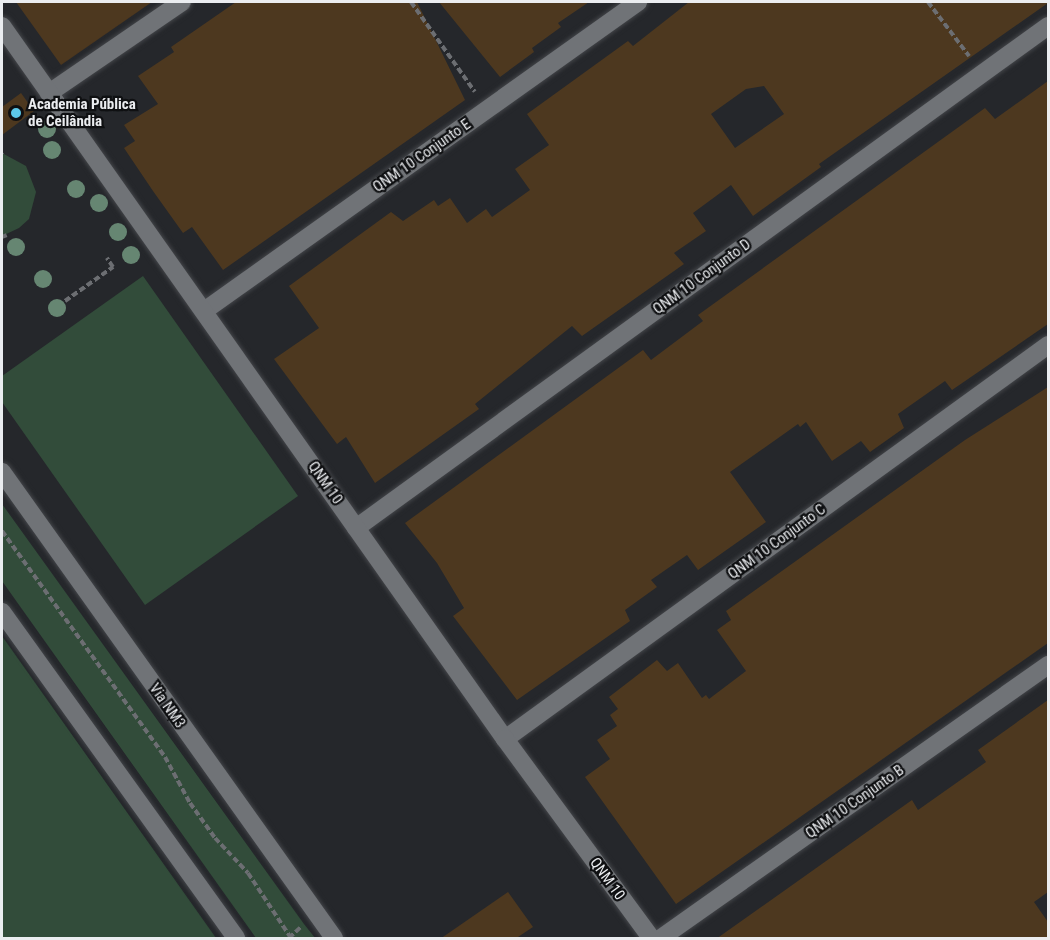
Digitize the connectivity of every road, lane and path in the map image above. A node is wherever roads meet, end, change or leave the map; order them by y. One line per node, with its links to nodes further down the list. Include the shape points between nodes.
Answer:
1 (182, 2): 8 (street)
2 (411, 2): 9 (path)
3 (638, 2): 9 (street, QNM 10 Conjunto E)
4 (928, 2): 7 (path)
5 (2, 26): 8 (street, QNM 10)
6 (1048, 26): 7 (street, QNM 10 Conjunto D)
7 (982, 73): 17 (street, QNM 10 Conjunto D)
8 (49, 93): 14 (street, QNM 10)
9 (487, 110): 14 (street, QNM 10 Conjunto E)
10 (7, 235): 11 (path)
11 (2, 237)
12 (107, 258): 13 (path, via 113,267)
13 (65, 301)
14 (204, 311): 17 (street, QNM 10)
15 (1048, 345): 21 (street, QNM 10 Conjunto C)
16 (2, 472): 24 (street, Via NM3)
17 (356, 528): 21 (street, QNM 10)
18 (2, 531): 23 (path, via 165,757 195,810 248,873)
19 (2, 612): 22 (street)
20 (1048, 665): 26 (street, QNM 10 Conjunto B)
21 (505, 739): 25 (street, QNM 10)
22 (236, 939)
23 (291, 939)
24 (334, 939)
25 (651, 939)
26 (661, 939)

